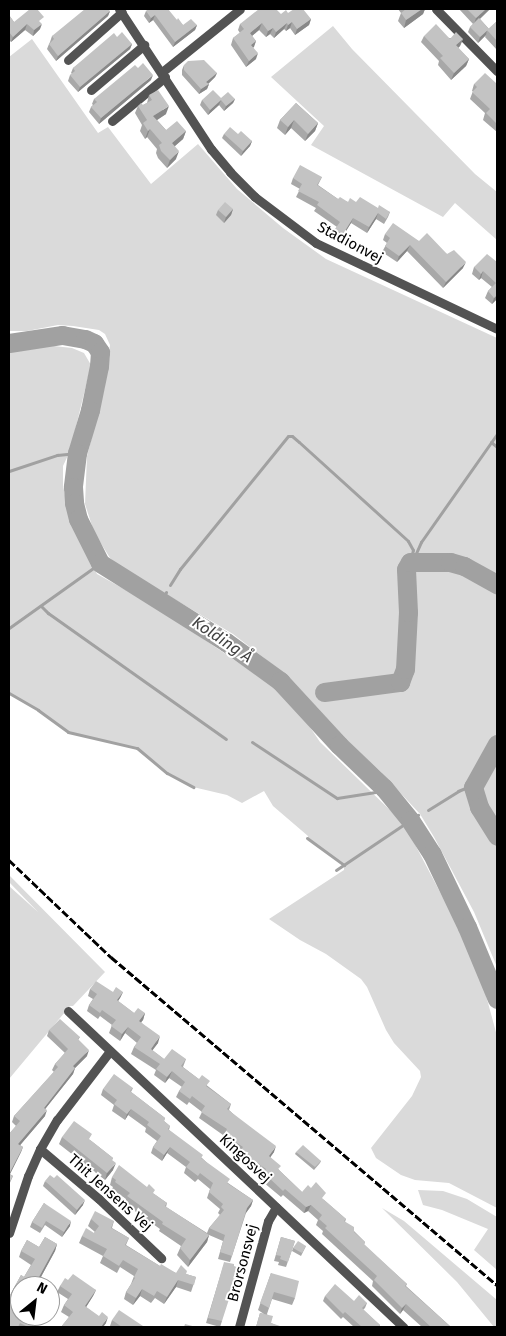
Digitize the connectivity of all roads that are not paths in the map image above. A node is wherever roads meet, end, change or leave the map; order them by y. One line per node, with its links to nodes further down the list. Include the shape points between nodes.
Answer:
1 (240, 9): 7 (street)
2 (436, 9): 6 (street)
3 (121, 11): 4 (street, Stadionvej); 5 (street)
4 (144, 45): 7 (street, Stadionvej); 8 (street)
5 (68, 60)
6 (497, 71)
7 (163, 75): 9 (street); 10 (street, Stadionvej, via 211,149 255,197 316,243)
8 (91, 90)
9 (112, 122)
10 (497, 330)
11 (68, 1011): 12 (street, Kingosvej)
12 (110, 1051): 13 (street, via 57,1120); 14 (street, Kingosvej)
13 (40, 1149): 15 (street); 16 (street, Thit Jensens Vej)
14 (276, 1207): 17 (street, Brorsonsvej, via 268,1221); 18 (street, Kingosvej)
15 (9, 1233)
16 (161, 1258)
17 (239, 1327)
18 (403, 1327)

